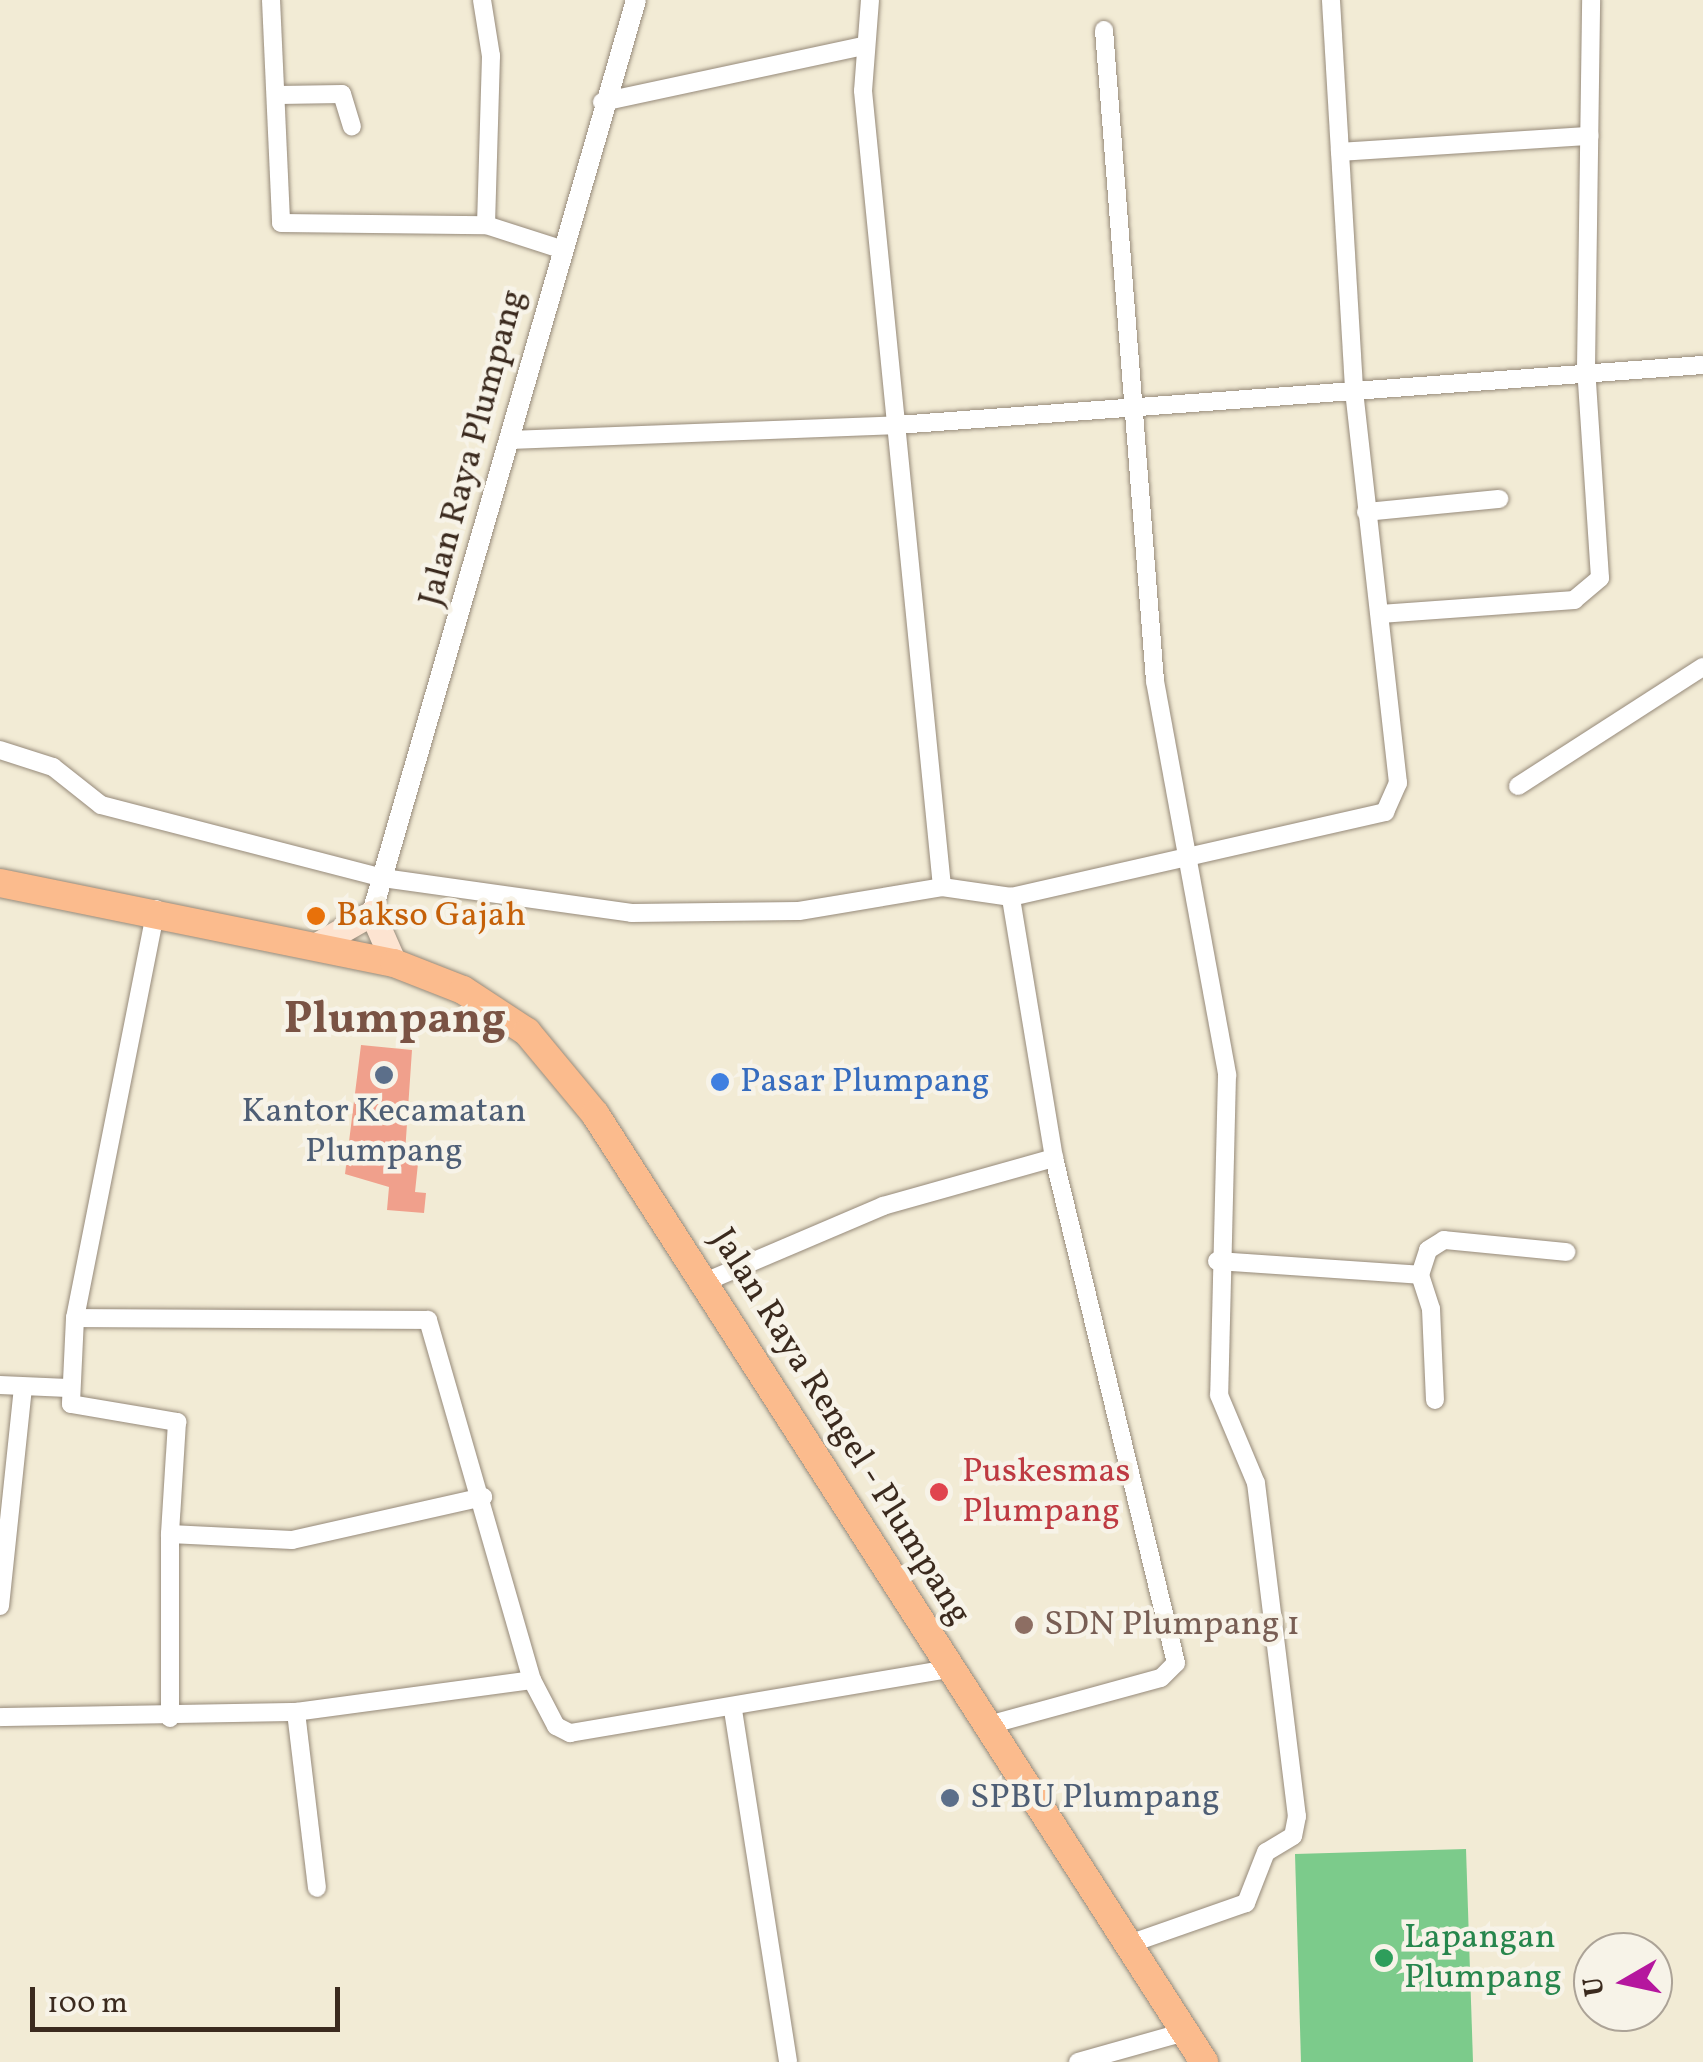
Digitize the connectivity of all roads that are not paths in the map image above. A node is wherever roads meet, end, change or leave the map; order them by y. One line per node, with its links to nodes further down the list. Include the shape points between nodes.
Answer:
1 (271, 0): 9 (street)
2 (482, 0): 14 (street, via 491,56)
3 (636, 0): 10 (street, Jalan Raya Plumpang)
4 (870, 0): 8 (street)
5 (1331, 0): 13 (street)
6 (1591, 0): 12 (street)
7 (1104, 30): 19 (street)
8 (863, 46): 10 (street); 20 (street)
9 (278, 95): 11 (street, via 342,94); 14 (street, via 285,225)
10 (602, 102): 15 (street, Jalan Raya Plumpang)
11 (352, 126)
12 (1589, 136): 13 (street); 17 (street)
13 (1340, 152): 18 (street)
14 (486, 225): 15 (street)
15 (564, 250): 21 (street, Jalan Raya Plumpang)
16 (1703, 365): 17 (street)
17 (1586, 368): 18 (street); 24 (street, via 1602,558 1592,591 1574,600)
18 (1354, 388): 19 (street); 23 (street)
19 (1132, 402): 20 (street); 28 (street, via 1155,681)
20 (897, 424): 21 (street); 31 (street)
21 (512, 440): 29 (street, Jalan Raya Plumpang)
22 (1499, 499): 23 (street)
23 (1366, 512): 24 (street)
24 (1380, 614): 28 (street, via 1395,802)
25 (1703, 667): 27 (street)
26 (0, 750): 29 (street, via 53,767 101,805)
27 (1518, 786)
28 (1191, 862): 32 (street); 39 (street, via 1227,1075)
29 (383, 878): 31 (street, via 632,913 799,910); 34 (street, Jalan Raya Plumpang)
30 (0, 882): 33 (main road, Jalan Raya Rengel - Plumpang)
31 (942, 887): 32 (street)
32 (1011, 897): 37 (street)
33 (156, 909): 35 (main road, Jalan Raya Rengel - Plumpang); 42 (street)
34 (372, 913): 35 (main road); 36 (main road)
35 (318, 944): 36 (main road, Jalan Raya Rengel - Plumpang)
36 (394, 964): 41 (main road, Jalan Raya Rengel - Plumpang, via 463,990 547,1052)
37 (1054, 1158): 41 (street, via 882,1206); 57 (street, via 1176,1663 1161,1678)
38 (1566, 1252): 40 (street, via 1444,1240 1428,1250)
39 (1218, 1261): 40 (street); 59 (street, via 1219,1395 1256,1483 1296,1830 1266,1852 1246,1903)
40 (1420, 1274): 46 (street, via 1431,1309)
41 (704, 1282): 50 (main road, Jalan Raya Rengel - Plumpang)
42 (75, 1318): 45 (street); 47 (street, via 428,1320)
43 (0, 1386): 44 (street)
44 (23, 1388): 45 (street); 49 (street)
45 (68, 1388): 48 (street, via 74,1406 177,1422)
46 (1435, 1400)
47 (483, 1497): 48 (street, via 292,1540); 51 (street)
48 (170, 1534): 56 (street)
49 (0, 1606)
50 (948, 1669): 53 (street); 57 (main road, Jalan Raya Rengel - Plumpang)
51 (532, 1680): 53 (street, via 556,1726 570,1733); 54 (street)
52 (0, 1706): 55 (street)
53 (733, 1710): 61 (street)
54 (296, 1712): 56 (street); 58 (street)
55 (0, 1717): 56 (street)
56 (170, 1718)
57 (985, 1726): 59 (main road, Jalan Raya Rengel - Plumpang)
58 (317, 1888)
59 (1126, 1945): 60 (main road, Jalan Raya Rengel - Plumpang)
60 (1184, 2032): 62 (street); 63 (main road, Jalan Raya Rengel - Plumpang)
61 (788, 2062)
62 (1078, 2062)
63 (1204, 2062)

